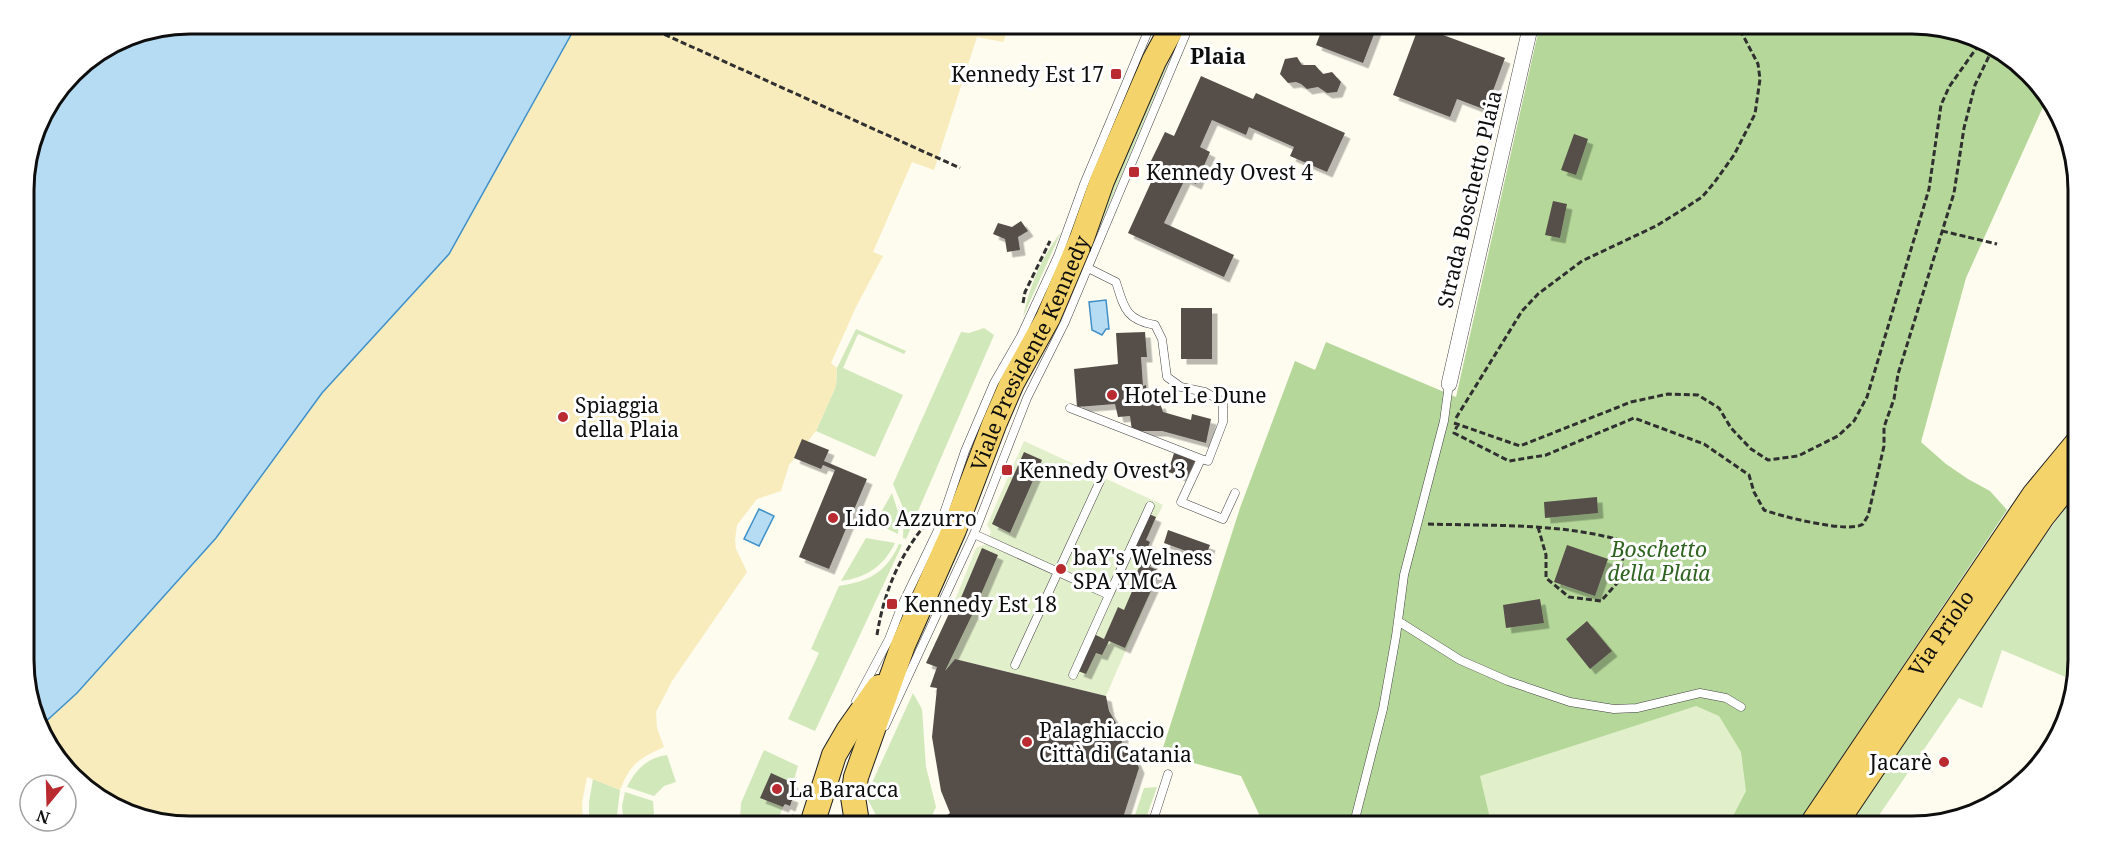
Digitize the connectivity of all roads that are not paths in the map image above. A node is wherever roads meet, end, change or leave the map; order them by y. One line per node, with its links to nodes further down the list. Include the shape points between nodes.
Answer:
1 (1167, 34): 22 (lane, via 1084,184 1058,256 964,452 939,528)
2 (1168, 34): 18 (main road, Viale Presidente Kennedy, via 1102,181 1048,318 995,422 954,530)
3 (1169, 34): 5 (lane)
4 (1529, 34): 6 (street, Strada Boschetto Plaia)
5 (1088, 268): 8 (lane, via 1116,282 1124,308 1140,323 1155,325 1162,339 1167,377 1181,387 1205,392 1223,402 1223,422 1208,461); 14 (lane, via 1027,398)
6 (1449, 384): 17 (lane, via 1444,421 1404,575)
7 (1070, 408): 8 (lane)
8 (1201, 459): 12 (lane, via 1181,502 1223,519)
9 (2068, 463): 31 (main road, Via Priolo, via 2034,495)
10 (2068, 468): 32 (main road, Via Priolo, via 2042,517)
11 (1100, 481): 15 (lane)
12 (1235, 493)
13 (1150, 506): 16 (lane)
14 (974, 534): 15 (lane); 24 (lane, via 892,715)
15 (1058, 572): 16 (lane); 19 (lane)
16 (1109, 595): 20 (lane)
17 (1398, 621): 21 (lane, via 1460,660 1570,702 1614,709 1637,708 1700,693 1726,698); 30 (lane, via 1383,710)
18 (903, 645): 22 (main road); 24 (main road)
19 (1015, 664)
20 (1073, 675)
21 (1741, 707)
22 (834, 755): 25 (main road)
23 (1168, 774): 29 (lane)
24 (856, 777): 28 (main road, via 853,797)
25 (812, 816)
26 (817, 816): 27 (main road, via 834,809)
27 (854, 816)
28 (859, 816)
29 (1155, 816)
30 (1356, 816)
31 (1817, 816)
32 (1840, 816)

